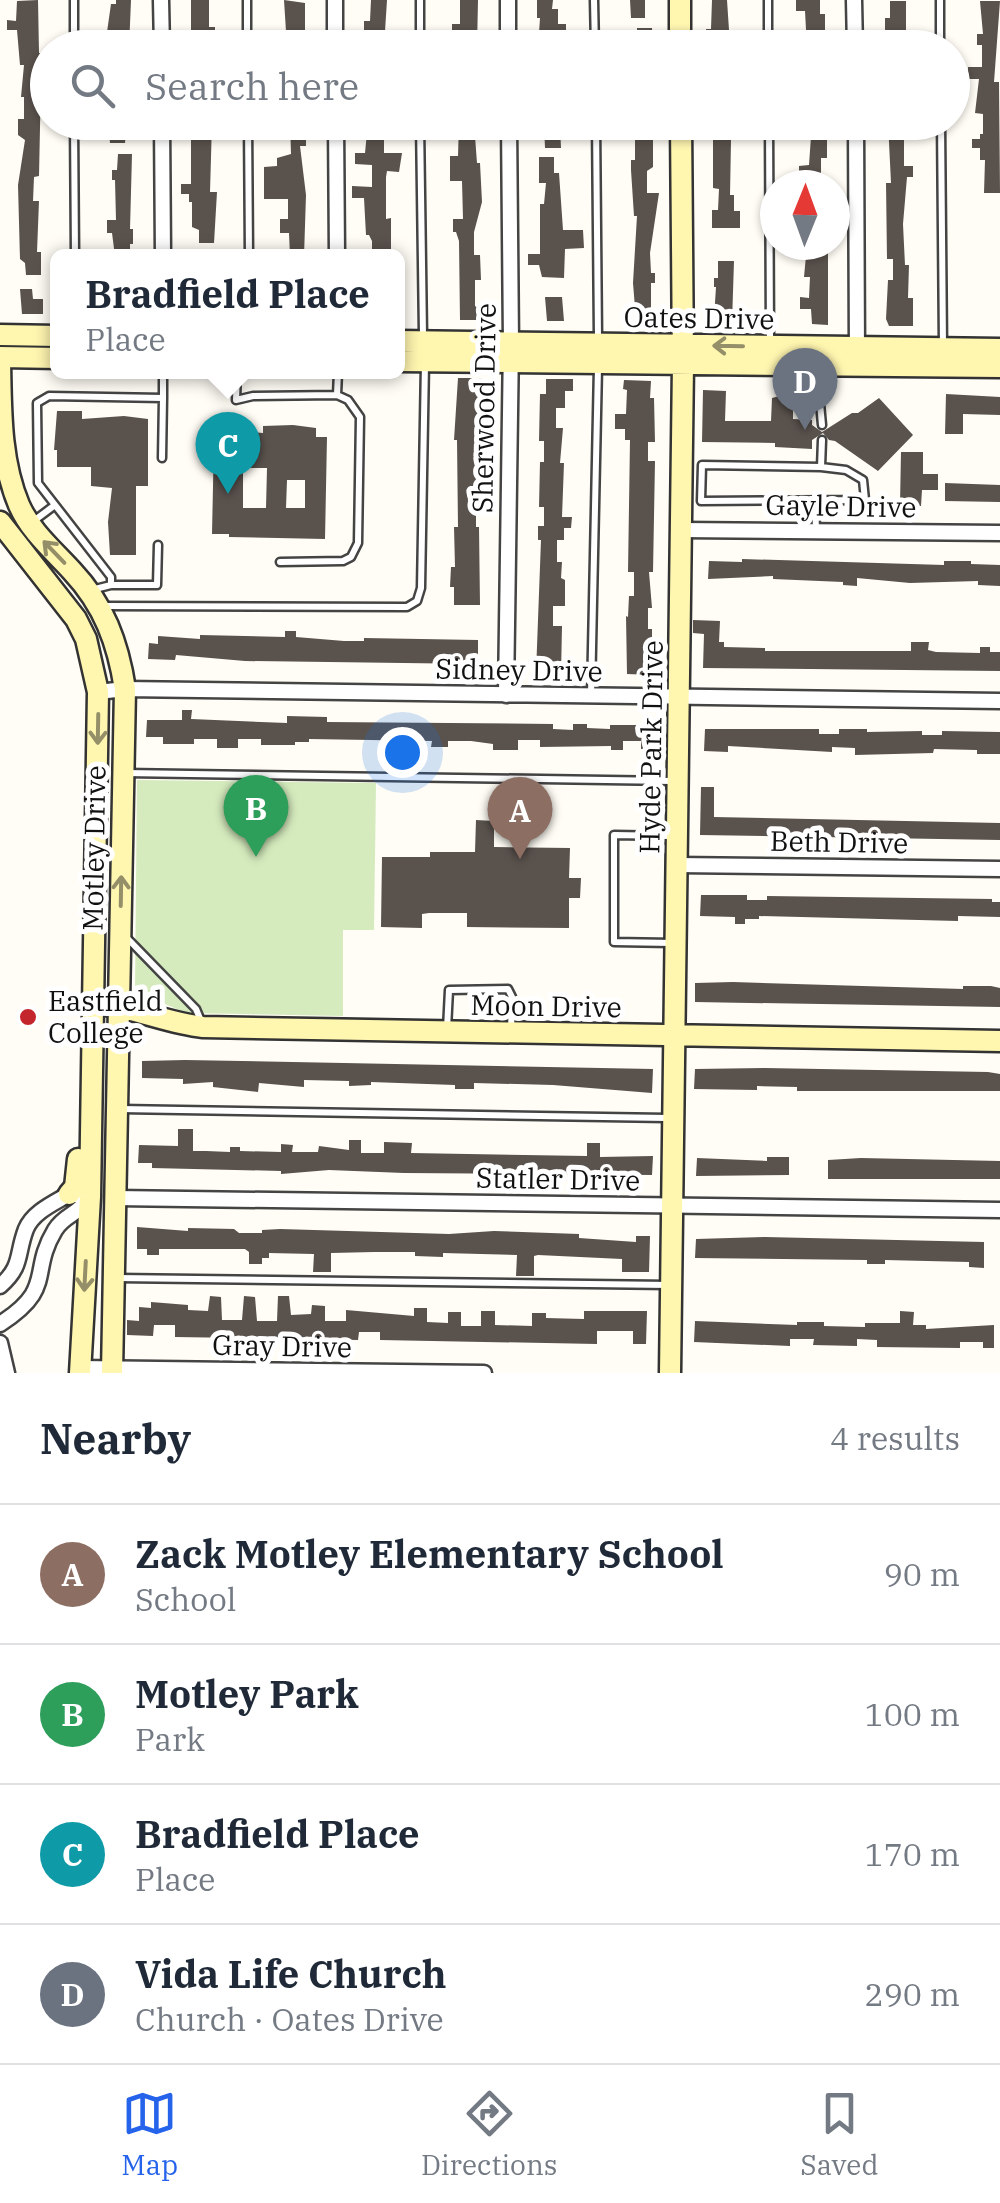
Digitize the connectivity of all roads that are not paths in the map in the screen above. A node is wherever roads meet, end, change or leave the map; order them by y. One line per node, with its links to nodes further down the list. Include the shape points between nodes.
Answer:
1 (74, 0): 12 (lane)
2 (161, 0): 13 (street)
3 (247, 0): 14 (lane)
4 (335, 0): 15 (street)
5 (420, 0): 16 (lane)
6 (508, 0): 17 (street)
7 (594, 0): 18 (lane)
8 (680, 0): 19 (main road)
9 (768, 0): 20 (lane)
10 (854, 0): 21 (street)
11 (940, 0): 22 (lane)
12 (74, 30)
13 (162, 30)
14 (247, 30)
15 (335, 30)
16 (420, 30)
17 (508, 30)
18 (595, 30)
19 (680, 30)
20 (768, 30)
21 (855, 30)
22 (940, 30)
23 (74, 140): 34 (lane)
24 (162, 140): 35 (street)
25 (248, 140): 36 (lane)
26 (336, 140): 37 (street)
27 (420, 140): 44 (lane)
28 (509, 140): 45 (street, Sherwood Drive)
29 (596, 140): 46 (lane)
30 (681, 140): 47 (main road, Hyde Park Drive)
31 (769, 140): 41 (lane)
32 (856, 140): 48 (street)
33 (941, 140): 42 (lane)
34 (76, 249)
35 (163, 249)
36 (250, 249)
37 (337, 249)
38 (0, 335): 39 (main road)
39 (50, 336)
40 (405, 344): 44 (main road, Oates Drive)
41 (770, 346): 47 (main road, Oates Drive, one-way to 47); 48 (main road, Oates Drive)
42 (943, 349): 43 (main road, Oates Drive); 48 (main road, Oates Drive)
43 (1000, 349)
44 (424, 351): 45 (main road, Oates Drive); 50 (main road, Oates Drive); 74 (lane, via 417,601 406,607)
45 (510, 352): 46 (main road, Oates Drive); 78 (street, Sherwood Drive)
46 (598, 353): 47 (main road, Oates Drive); 79 (lane)
47 (683, 354): 52 (main road, Oates Drive); 63 (main road, Hyde Park Drive)
48 (857, 356): 52 (main road, Oates Drive); 53 (main road, Oates Drive)
49 (50, 358): 51 (main road)
50 (405, 358)
51 (0, 359): 67 (main road, Motley Drive, via 5,465)
52 (817, 365): 59 (lane)
53 (1000, 366)
54 (163, 379): 58 (lane)
55 (236, 379): 57 (lane, via 236,400)
56 (338, 379): 57 (lane)
57 (337, 396): 72 (lane, via 360,417 358,543 343,561)
58 (163, 398): 61 (lane); 65 (lane, via 41,398 36,476)
59 (822, 425)
60 (822, 440): 62 (lane)
61 (162, 458)
62 (821, 467): 63 (lane, via 702,465); 64 (lane, via 862,480 865,500)
63 (692, 497): 64 (lane); 68 (main road, Hyde Park Drive)
64 (815, 502): 69 (lane)
65 (56, 505): 67 (lane); 73 (lane)
66 (0, 522): 75 (main road, Motley Drive)
67 (30, 524): 74 (main road, Motley Drive, one-way to 67)
68 (682, 530): 69 (street, Gayle Drive); 80 (main road, Hyde Park Drive)
69 (816, 530): 70 (street, Gayle Drive)
70 (1000, 533)
71 (158, 545): 73 (lane, via 157,586)
72 (280, 562)
73 (111, 585): 74 (lane)
74 (94, 598): 75 (main road); 76 (main road, Motley Drive, via 116,641)
75 (66, 604): 77 (main road, Motley Drive, via 86,639)
76 (124, 688): 77 (street, Sidney Drive); 78 (street, Sidney Drive); 82 (main road, Motley Drive)
77 (98, 692): 89 (main road, Motley Drive, one-way to 89)
78 (506, 695): 79 (street, Sidney Drive)
79 (591, 696): 80 (street, Sidney Drive)
80 (680, 697): 81 (street, Sidney Drive); 83 (main road, Hyde Park Drive)
81 (1000, 701)
82 (123, 773): 83 (lane); 87 (main road, Motley Drive, one-way to 82)
83 (678, 781): 84 (main road, Hyde Park Drive)
84 (678, 836): 85 (main road, Hyde Park Drive); 88 (lane, via 614,835 614,942)
85 (677, 865): 86 (street, Beth Drive); 88 (main road, Hyde Park Drive)
86 (1000, 870)
87 (120, 931): 90 (main road, Motley Drive); 91 (lane, via 196,1009)
88 (676, 944): 94 (main road, Hyde Park Drive)
89 (94, 1004): 90 (main road, Moon Drive); 98 (main road, Motley Drive)
90 (119, 1005): 91 (main road, Moon Drive); 96 (main road, Motley Drive)
91 (203, 1027): 92 (main road, Moon Drive)
92 (447, 1031): 93 (main road, Moon Drive); 93 (lane, via 452,988 508,989)
93 (511, 1032): 94 (main road, Moon Drive)
94 (674, 1036): 95 (main road, Moon Drive); 97 (main road, Hyde Park Drive)
95 (1000, 1041)
96 (118, 1109): 97 (lane); 99 (main road, Motley Drive)
97 (674, 1118): 100 (main road, Hyde Park Drive)
98 (80, 1196): 99 (main road); 104 (street, via 38,1214 27,1227 16,1272); 105 (street, via 80,1212 54,1231 38,1288 23,1310); 107 (main road, Motley Drive, one-way to 107)
99 (116, 1198): 100 (street, Statler Drive); 102 (main road, Motley Drive)
100 (672, 1206): 101 (street, Statler Drive); 103 (main road, Hyde Park Drive)
101 (1000, 1210)
102 (114, 1278): 103 (lane); 108 (main road, Motley Drive)
103 (671, 1285): 111 (main road, Hyde Park Drive)
104 (0, 1286)
105 (0, 1324)
106 (0, 1343): 109 (street)
107 (80, 1371): 108 (street, Gray Drive)
108 (112, 1371): 110 (street, Gray Drive)
109 (7, 1373)
110 (484, 1373)
111 (670, 1373)

